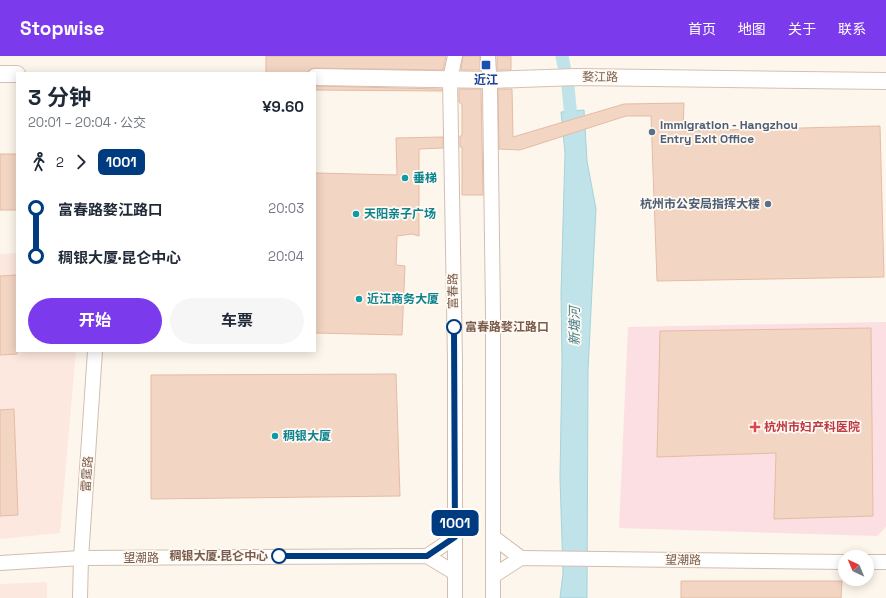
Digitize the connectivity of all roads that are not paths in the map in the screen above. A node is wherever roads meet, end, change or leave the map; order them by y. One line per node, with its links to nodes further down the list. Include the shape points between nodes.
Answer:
1 (455, 56): 6 (street, 富春路)
2 (488, 56): 7 (street)
3 (0, 74): 4 (main road)
4 (16, 74)
5 (316, 77): 6 (main road, 婺江路)
6 (450, 79): 7 (main road, 婺江路); 10 (street, 富春路)
7 (490, 80): 8 (main road, 婺江路, via 577,77); 11 (street)
8 (886, 81)
9 (95, 352): 13 (street, 雷霆路)
10 (455, 537): 12 (street); 19 (street, 富春路)
11 (492, 537): 14 (street); 20 (street)
12 (427, 556): 13 (street, 望潮路); 19 (street)
13 (81, 558): 18 (street, 望潮路); 21 (street, 雷霆路)
14 (528, 558): 15 (street, 望潮路); 20 (street)
15 (838, 562)
16 (874, 562): 17 (street)
17 (886, 562)
18 (0, 563)
19 (455, 573): 22 (street, 富春路)
20 (493, 576): 23 (street)
21 (80, 598)
22 (455, 598)
23 (493, 598)

